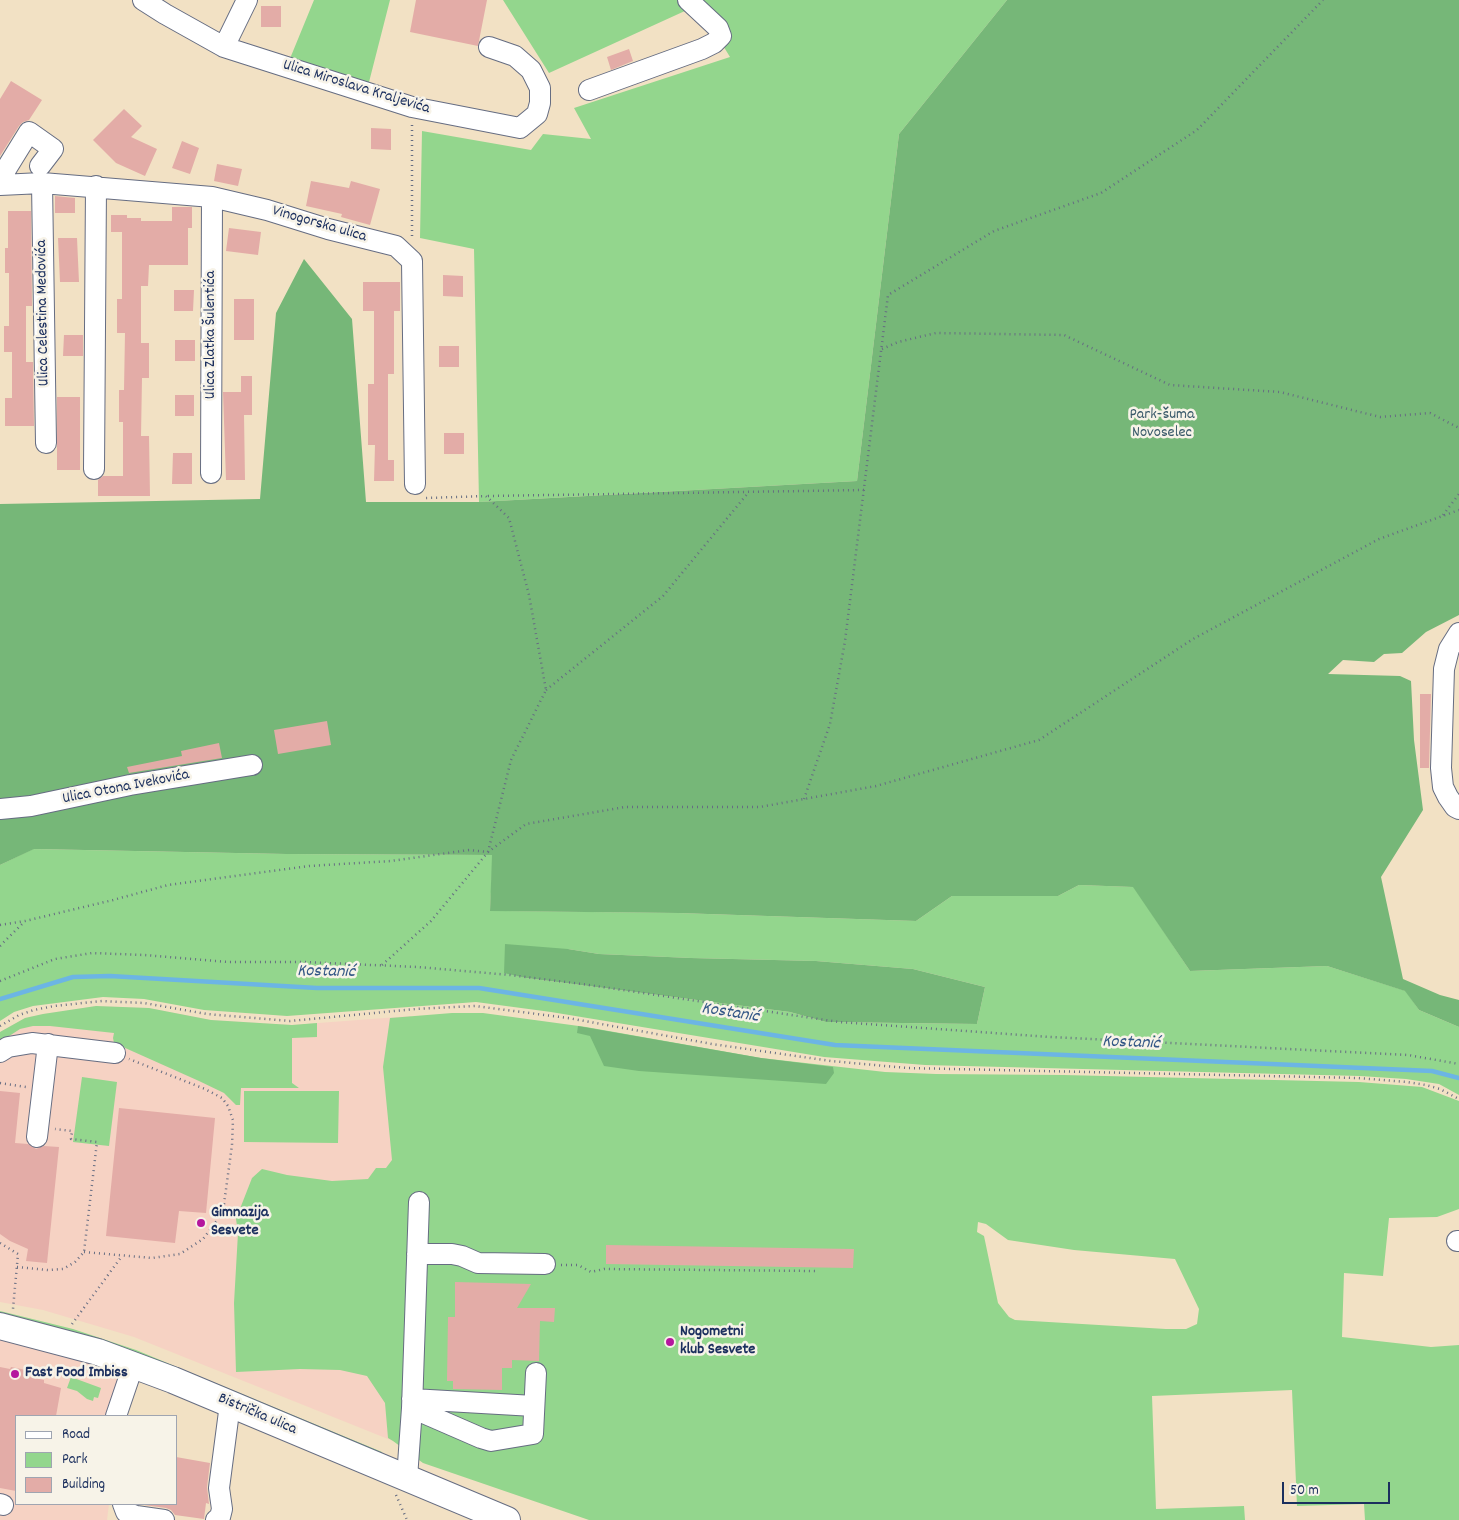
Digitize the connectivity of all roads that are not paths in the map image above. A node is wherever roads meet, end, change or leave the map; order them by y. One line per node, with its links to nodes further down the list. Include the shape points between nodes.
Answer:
1 (143, 0): 4 (street, Ulica Miroslava Kraljevića)
2 (246, 0): 5 (street)
3 (688, 0): 7 (street, via 718,28 721,36 714,43)
4 (169, 7): 5 (street, Ulica Miroslava Kraljevića)
5 (224, 46): 6 (street, Ulica Miroslava Kraljevića, via 412,107 520,128 537,114 540,88 531,70 515,56)
6 (489, 47)
7 (589, 90)
8 (41, 175): 9 (street, via 53,149 29,132); 10 (street, Vinogorska ulica); 11 (street, Vinogorska ulica); 13 (street, Ulica Celestina Medovića)
9 (0, 180)
10 (0, 185)
11 (96, 186): 12 (street, Vinogorska ulica); 14 (street)
12 (212, 197): 15 (street, Ulica Zlatka Šulentića); 16 (street, Vinogorska ulica, via 396,246 412,261)
13 (46, 443)
14 (94, 469)
15 (211, 473)
16 (415, 484)
17 (1459, 633): 20 (street, via 1449,649 1444,668 1441,768 1443,787)
18 (252, 765): 19 (street, Ulica Otona Ivekovića)
19 (0, 809)
20 (1459, 809)
21 (48, 1044): 22 (street, via 19,1044); 23 (street); 24 (street)
22 (0, 1052)
23 (115, 1053)
24 (38, 1132)
25 (419, 1202): 26 (street)
26 (417, 1254): 27 (street, via 452,1254 478,1263); 31 (street)
27 (545, 1264)
28 (6, 1318): 29 (main road, Bistrička ulica)
29 (133, 1366): 32 (main road, Bistrička ulica); 35 (street)
30 (536, 1373): 33 (street)
31 (412, 1403): 34 (street); 36 (street)
32 (230, 1404): 36 (main road, Bistrička ulica); 39 (street, via 219,1488 222,1509)
33 (534, 1406): 34 (street); 34 (street, via 533,1434 491,1440 481,1438)
34 (443, 1411)
35 (116, 1415)
36 (402, 1486): 40 (main road, Bistrička ulica)
37 (123, 1505): 38 (street, via 126,1512 136,1516)
38 (164, 1520)
39 (216, 1520)
40 (507, 1520)

